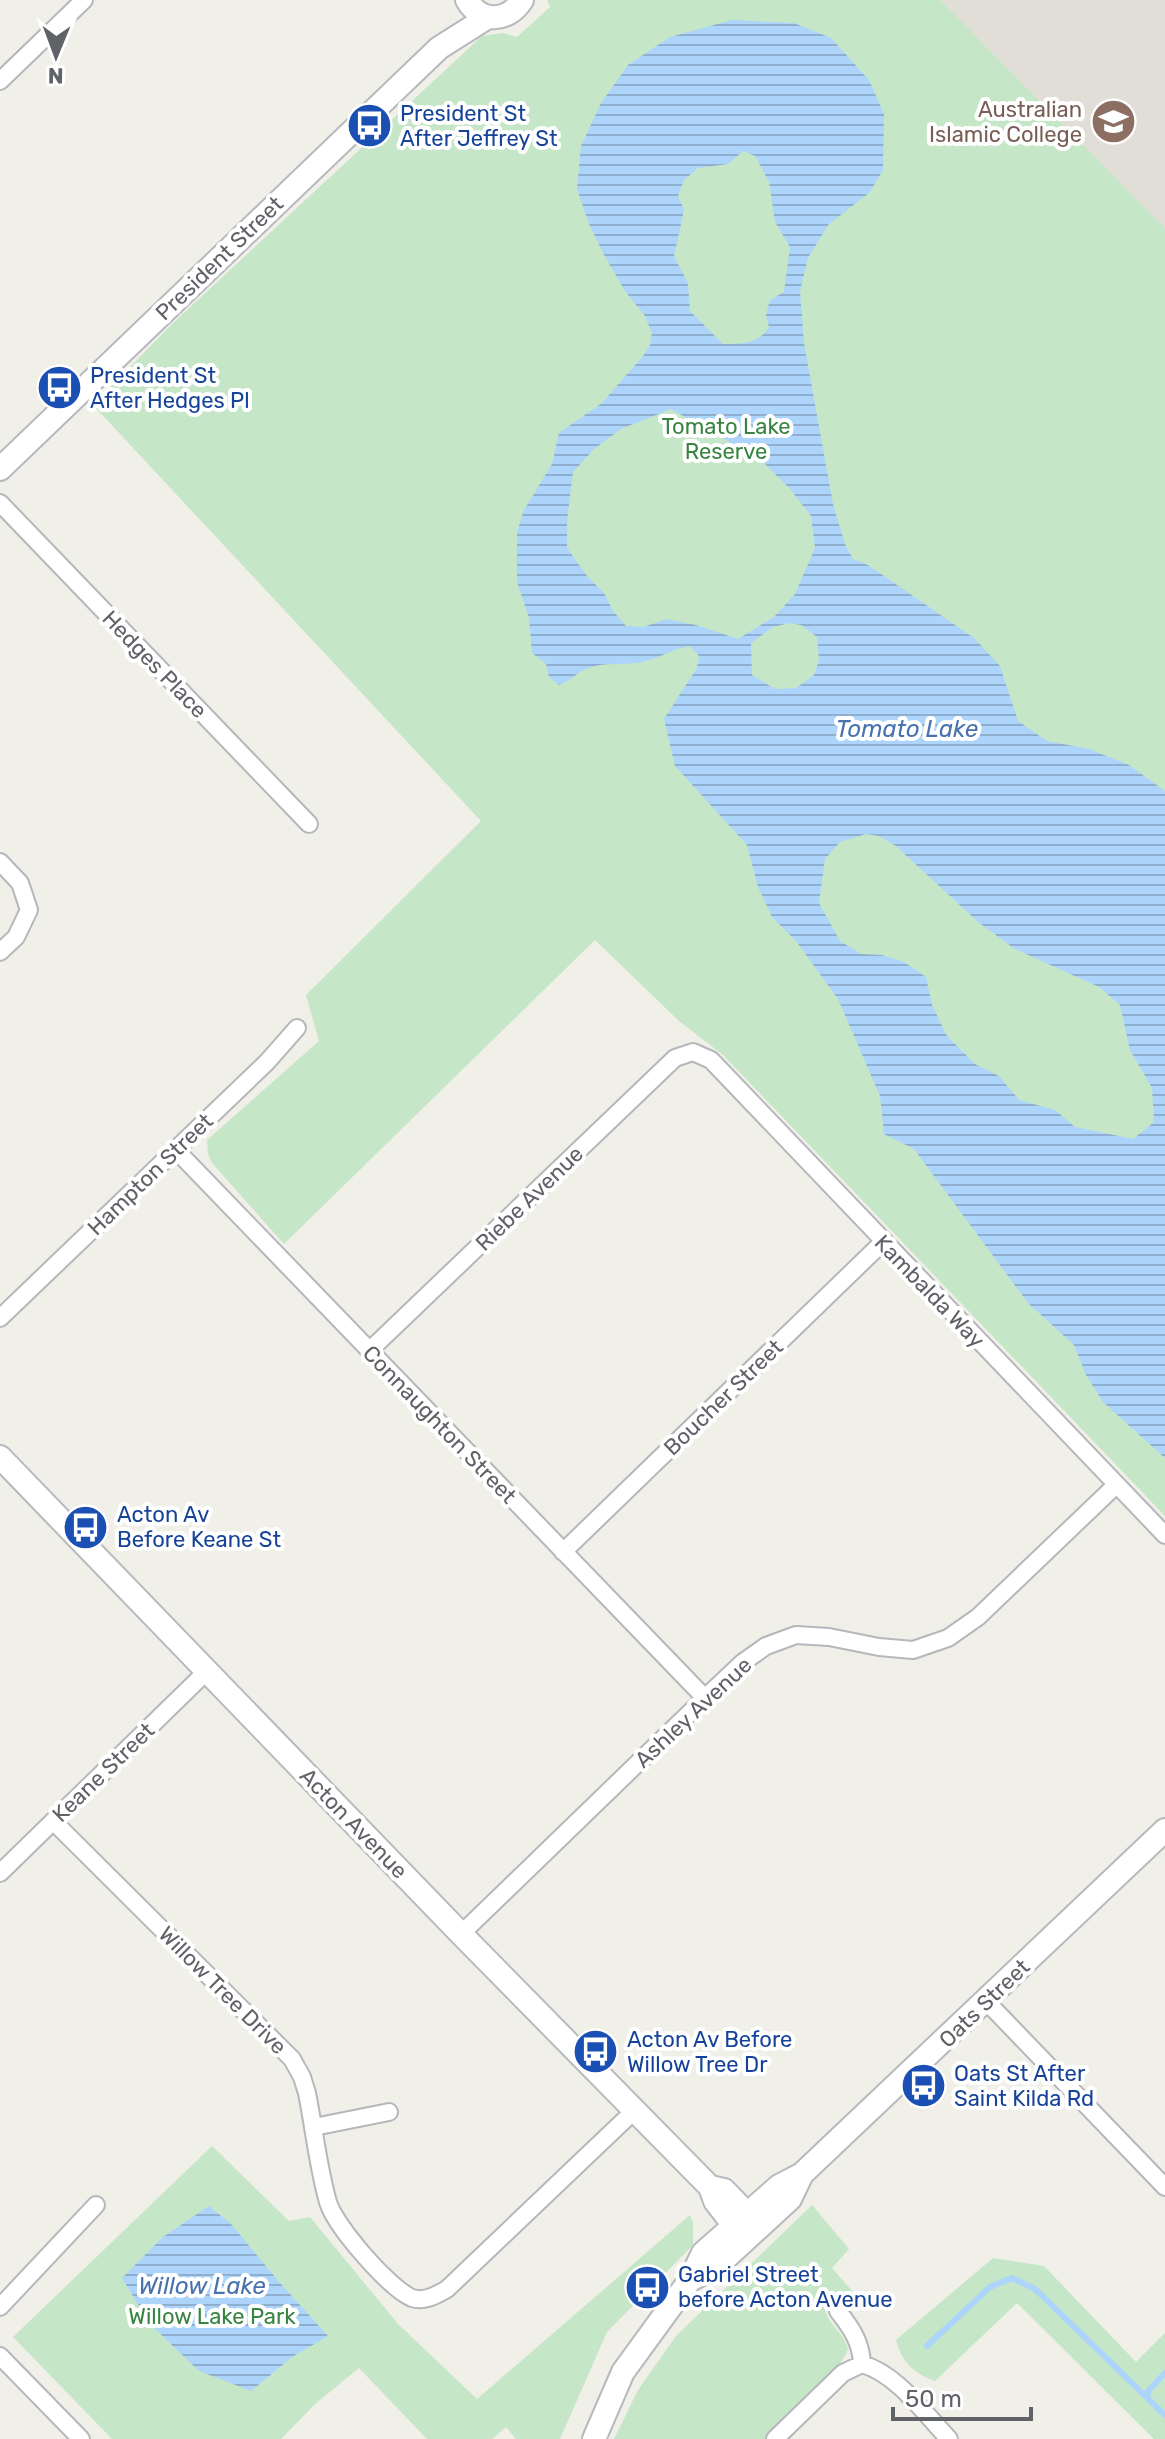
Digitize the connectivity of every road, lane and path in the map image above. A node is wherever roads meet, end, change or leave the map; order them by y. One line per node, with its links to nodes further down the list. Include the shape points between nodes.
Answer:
1 (84, 0): 6 (street)
2 (466, 0): 4 (street); 5 (street, President Street)
3 (522, 0): 4 (street, President Street, via 507,16)
4 (488, 17): 5 (street, President Street)
5 (439, 48): 7 (street, President Street)
6 (0, 81)
7 (0, 469)
8 (0, 503): 9 (street, Hedges Place)
9 (309, 824)
10 (0, 862): 11 (street, via 20,883 29,910 16,937)
11 (0, 952)
12 (297, 1028): 14 (street, Hampton Street)
13 (693, 1052): 15 (street, Kambalda Way, via 711,1060); 17 (street, Riebe Avenue, via 675,1058)
14 (176, 1150): 16 (street, Hampton Street); 17 (street, Connaughton Street)
15 (883, 1242): 19 (street, Kambalda Way); 21 (street, Boucher Street)
16 (0, 1318)
17 (369, 1351): 21 (street, Connaughton Street)
18 (0, 1457): 22 (street, Acton Avenue)
19 (1116, 1485): 20 (street, Kambalda Way); 23 (street, Ashley Avenue, via 978,1617 948,1638 913,1650 796,1635 766,1646)
20 (1165, 1535)
21 (563, 1552): 23 (street, Connaughton Street)
22 (207, 1671): 24 (street, Keane Street); 27 (street, Acton Avenue)
23 (705, 1698): 27 (street, Ashley Avenue)
24 (53, 1821): 26 (street, Keane Street); 31 (street, Willow Tree Drive, via 292,2059)
25 (1165, 1830): 28 (street, Oats Street)
26 (0, 1873)
27 (461, 1934): 29 (street, Acton Avenue)
28 (986, 2001): 32 (street); 34 (street, Oats Street, via 802,2174 779,2186)
29 (635, 2110): 31 (street, Willow Tree Drive, via 447,2289 415,2299 345,2234 329,2204); 34 (street, Acton Avenue, via 710,2187 724,2190)
30 (389, 2112): 31 (street)
31 (314, 2127)
32 (1164, 2182)
33 (96, 2205): 35 (street)
34 (746, 2226): 40 (street, Oats Street, via 703,2253 690,2280 623,2372)
35 (0, 2307)
36 (838, 2311): 38 (street, via 856,2334)
37 (0, 2356): 39 (street)
38 (862, 2364): 41 (street, via 843,2373); 42 (street, via 891,2379)
39 (81, 2439)
40 (594, 2439)
41 (775, 2439)
42 (949, 2439)

